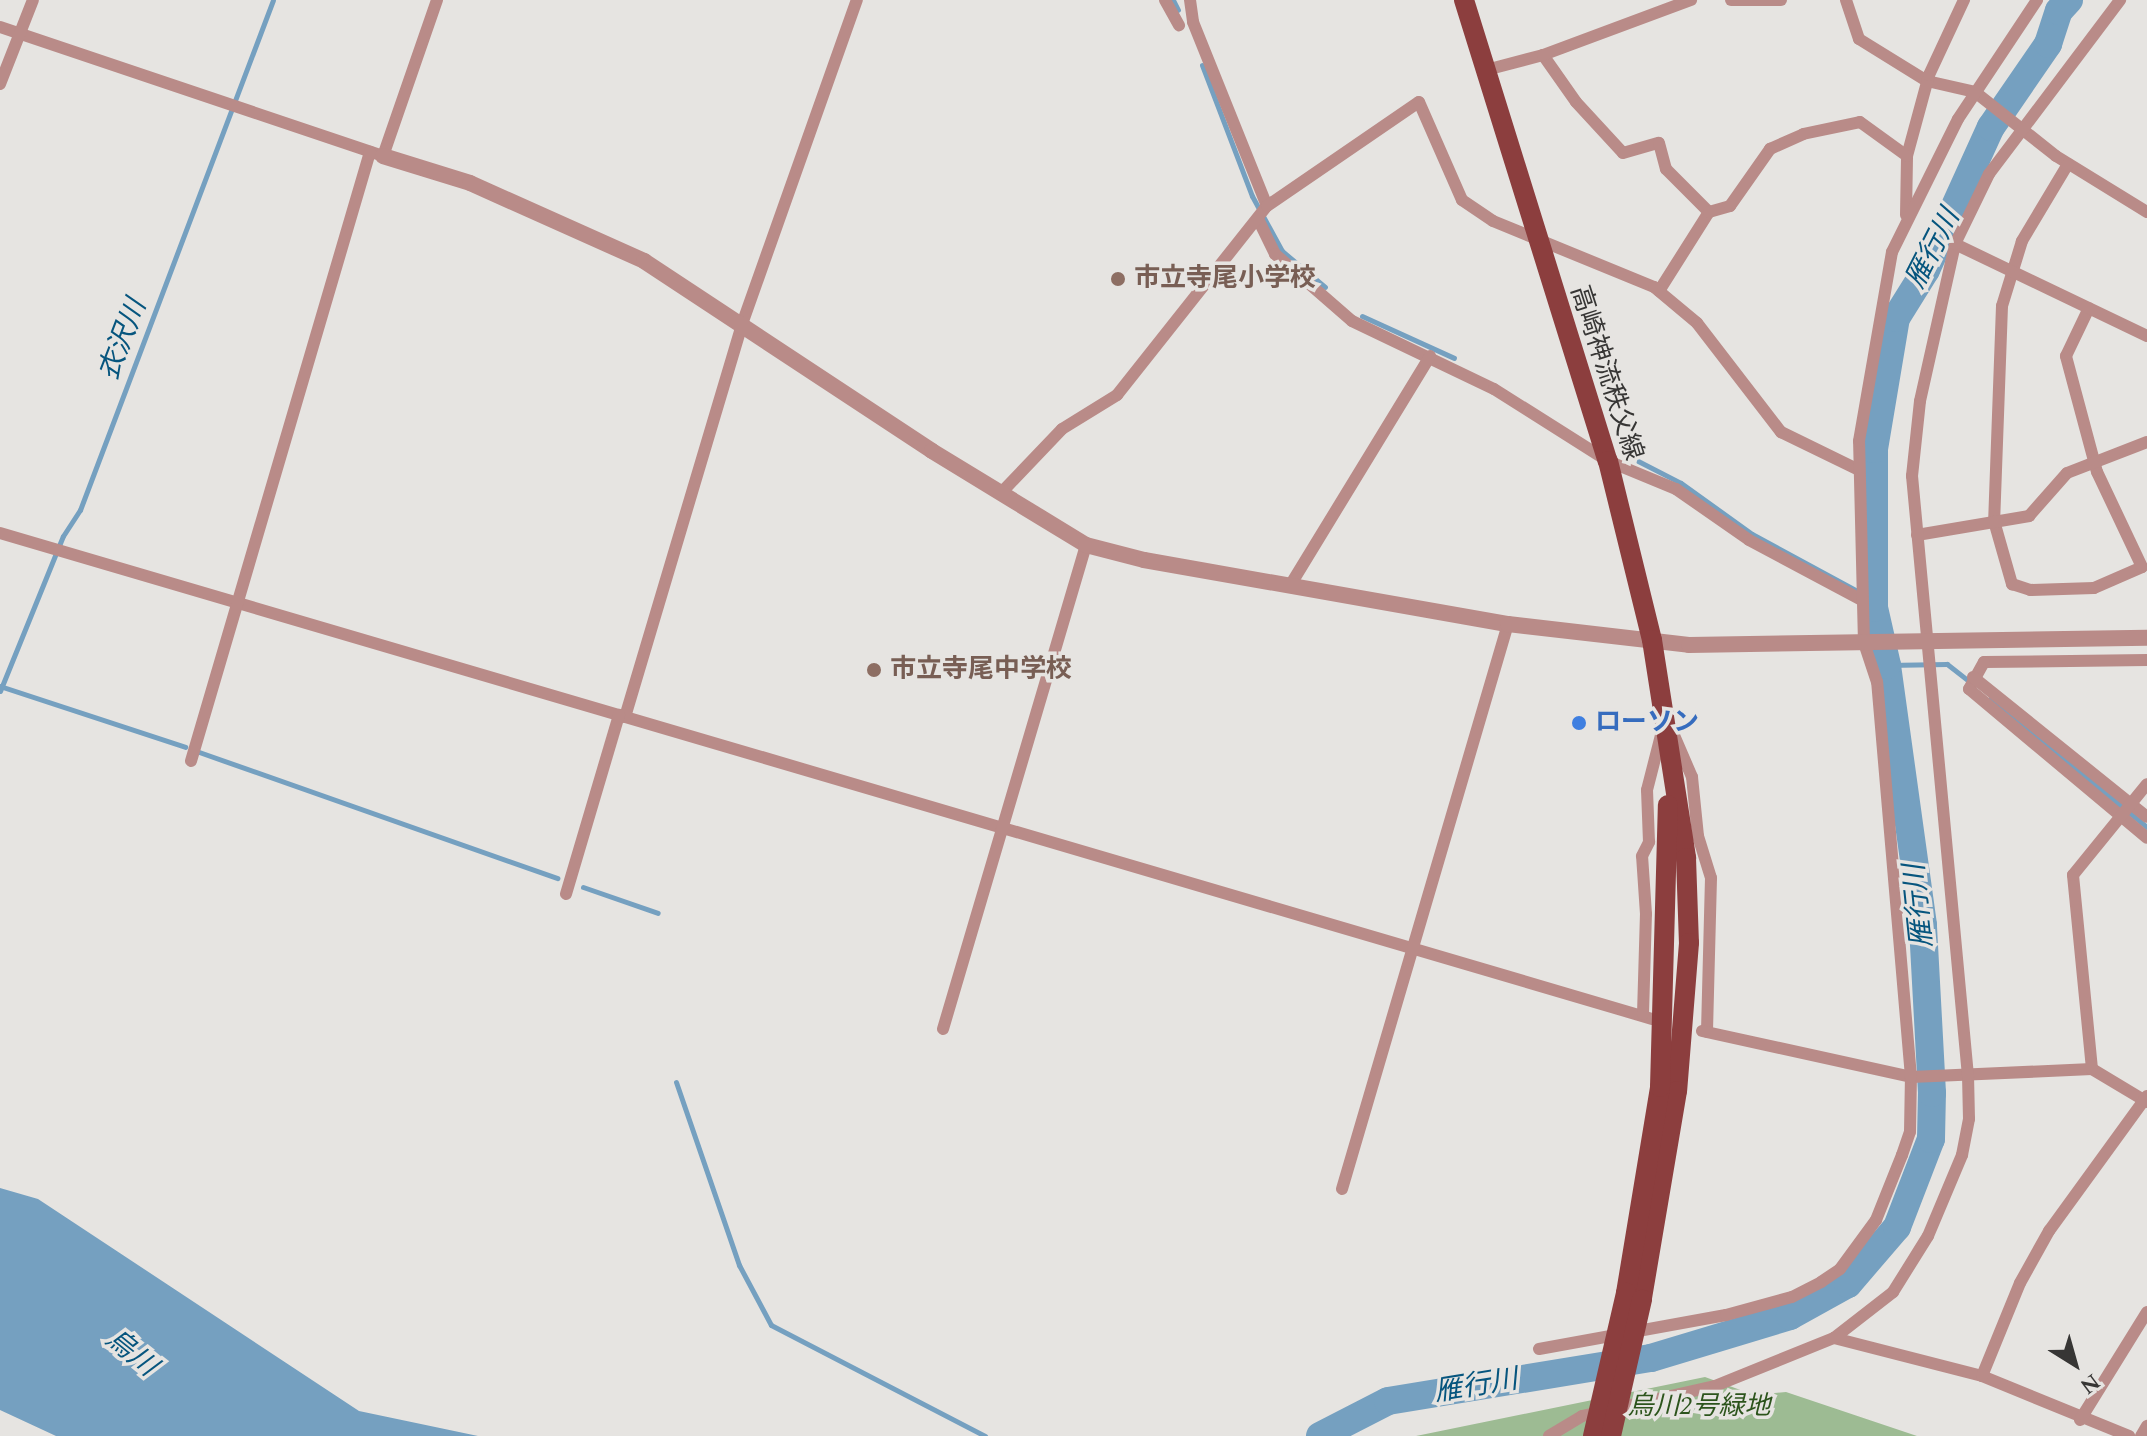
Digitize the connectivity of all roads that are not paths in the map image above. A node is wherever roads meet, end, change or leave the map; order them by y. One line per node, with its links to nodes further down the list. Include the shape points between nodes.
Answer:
1 (33, 0): 16 (street)
2 (437, 0): 23 (street)
3 (857, 0): 36 (street)
4 (1165, 0): 14 (street)
5 (1190, 0): 26 (street, via 1193,22)
6 (1464, 0): 18 (main road, 高崎神流秩父線)
7 (1691, 0): 17 (street)
8 (1731, 0): 9 (street)
9 (1781, 0)
10 (1846, 0): 19 (street, via 1859,39)
11 (1964, 0): 19 (street)
12 (2037, 0): 21 (street)
13 (2120, 0): 22 (street)
14 (1179, 25)
15 (0, 27): 16 (street)
16 (20, 34): 20 (street); 23 (street)
17 (1543, 55): 18 (street); 27 (street, via 1576,102 1623,153 1659,143 1666,169)
18 (1486, 70): 31 (main road, 高崎神流秩父線)
19 (1927, 81): 21 (street); 24 (street)
20 (0, 84)
21 (1975, 92): 22 (street); 30 (street)
22 (2022, 129): 25 (street); 32 (street, via 1989,174)
23 (377, 154): 36 (street, via 568,223 644,261); 51 (street)
24 (1907, 156): 27 (street, via 1860,122 1803,134 1770,149 1730,206); 30 (street)
25 (2068, 164): 28 (street); 33 (street, via 2022,241)
26 (1267, 206): 29 (street); 31 (street, via 1419,102 1462,200)
27 (1709, 212): 34 (street)
28 (2147, 212)
29 (1258, 219): 38 (street, via 1275,254 1352,321); 43 (street, via 1117,395 1062,429)
30 (1906, 223): 42 (street, via 1892,252 1875,337)
31 (1535, 240): 34 (street); 40 (main road, 高崎神流秩父線)
32 (1955, 244): 33 (street); 46 (street, via 1920,401 1912,476)
33 (2011, 271): 35 (street); 44 (street, via 2002,306)
34 (1659, 291): 42 (street, via 1697,323 1781,432)
35 (2089, 308): 37 (street); 41 (street, via 2066,356)
36 (741, 327): 43 (street); 59 (street)
37 (2147, 336)
38 (1430, 356): 40 (street); 49 (street)
39 (2147, 442): 41 (street)
40 (1608, 461): 50 (street, via 1676,489 1749,540); 54 (main road, 高崎神流秩父線)
41 (2097, 461): 44 (street, via 2067,473 2029,516); 48 (street, via 2097,472)
42 (1859, 470): 50 (street)
43 (1001, 493): 47 (street)
44 (1994, 521): 46 (street); 48 (street, via 2012,584 2030,590 2094,588)
45 (0, 533): 51 (street)
46 (1917, 535): 55 (street)
47 (1086, 545): 49 (street); 66 (street)
48 (2144, 571)
49 (1291, 584): 52 (street)
50 (1862, 600): 56 (street)
51 (237, 604): 59 (street); 61 (street)
52 (1508, 624): 54 (street); 69 (street)
53 (2147, 638): 55 (street)
54 (1652, 640): 56 (street, via 1692,645); 60 (main road, 高崎神流秩父線)
55 (1928, 641): 56 (street); 72 (street)
56 (1864, 643): 73 (street, via 1877,682)
57 (2147, 660): 58 (street, via 1984,662)
58 (1973, 677): 63 (street); 64 (street, via 1969,689)
59 (622, 716): 66 (street); 68 (street)
60 (1665, 716): 69 (street, via 1647,790 1649,842 1642,856 1647,1017); 73 (street, via 1692,777 1698,836 1711,878 1705,1031); 76 (main road, 高崎神流秩父線, via 1686,858 1689,943 1673,1131)
61 (191, 761)
62 (2147, 784): 63 (street)
63 (2130, 804): 64 (street); 65 (street)
64 (2119, 815): 67 (street); 71 (street, via 2073,875)
65 (2147, 817)
66 (1001, 831): 69 (street); 70 (street)
67 (2147, 838)
68 (566, 894)
69 (1416, 947): 75 (street)
70 (943, 1029)
71 (2092, 1069): 72 (street); 74 (street)
72 (1968, 1076): 73 (street); 78 (street, via 1969,1119 1962,1155 1928,1236 1893,1292)
73 (1911, 1077): 79 (street, via 1910,1132 1876,1220 1840,1269 1758,1311)
74 (2146, 1099): 80 (street, via 2049,1231 2020,1283)
75 (1342, 1189)
76 (1634, 1296): 84 (main road, bridge); 85 (main road, bridge)
77 (2147, 1312): 81 (street)
78 (1834, 1338): 80 (street); 83 (street, via 1715,1386 1582,1416)
79 (1539, 1349)
80 (1982, 1376): 81 (street)
81 (2080, 1420): 86 (street)
82 (2147, 1426): 87 (street)
83 (1549, 1436)
84 (1593, 1436)
85 (1611, 1436)
86 (2129, 1436)
87 (2141, 1436)

